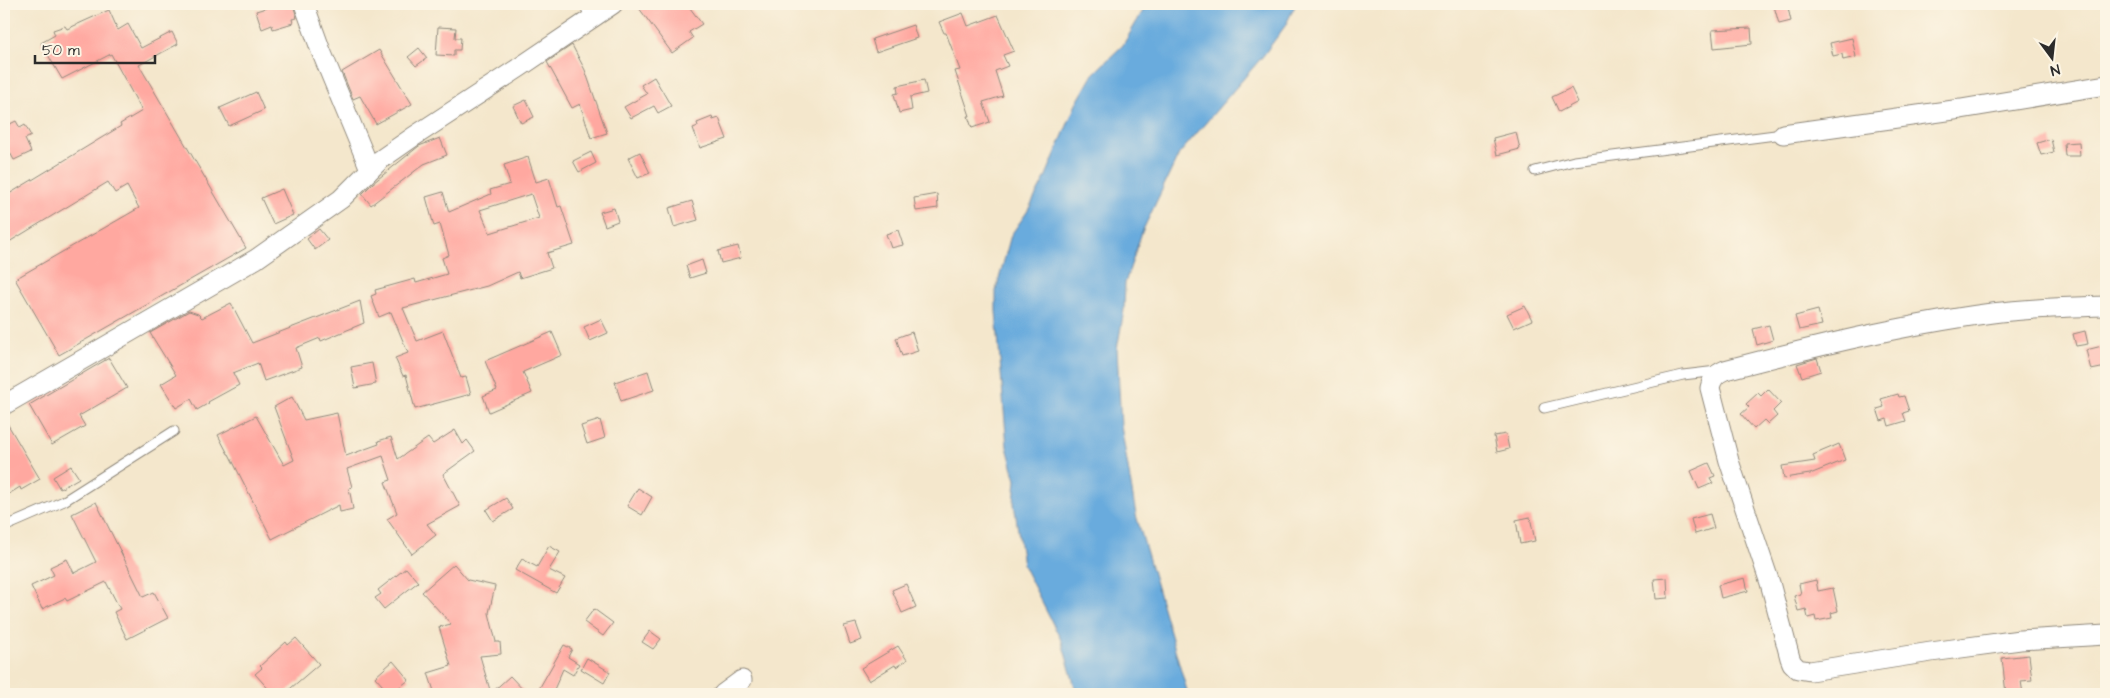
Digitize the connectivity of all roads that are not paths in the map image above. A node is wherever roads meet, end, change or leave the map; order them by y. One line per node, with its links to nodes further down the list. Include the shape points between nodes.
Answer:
1 (304, 4): 6 (street)
2 (613, 4): 3 (street)
3 (587, 11): 6 (street, via 520,67)
4 (2106, 85): 5 (street)
5 (1783, 134): 7 (lane, via 1574,161)
6 (370, 169): 10 (street, via 342,199 256,259)
7 (1535, 171)
8 (2106, 306): 9 (street, via 1992,313 1872,335)
9 (1724, 370): 11 (lane, via 1683,375); 14 (street, via 1716,374 1710,388 1729,461 1770,583 1790,658 1798,669 1832,669 2020,640)
10 (4, 405)
11 (1544, 408)
12 (174, 431): 13 (lane, via 64,501)
13 (4, 527)
14 (2106, 635)
15 (742, 680): 16 (street)
16 (723, 694)

